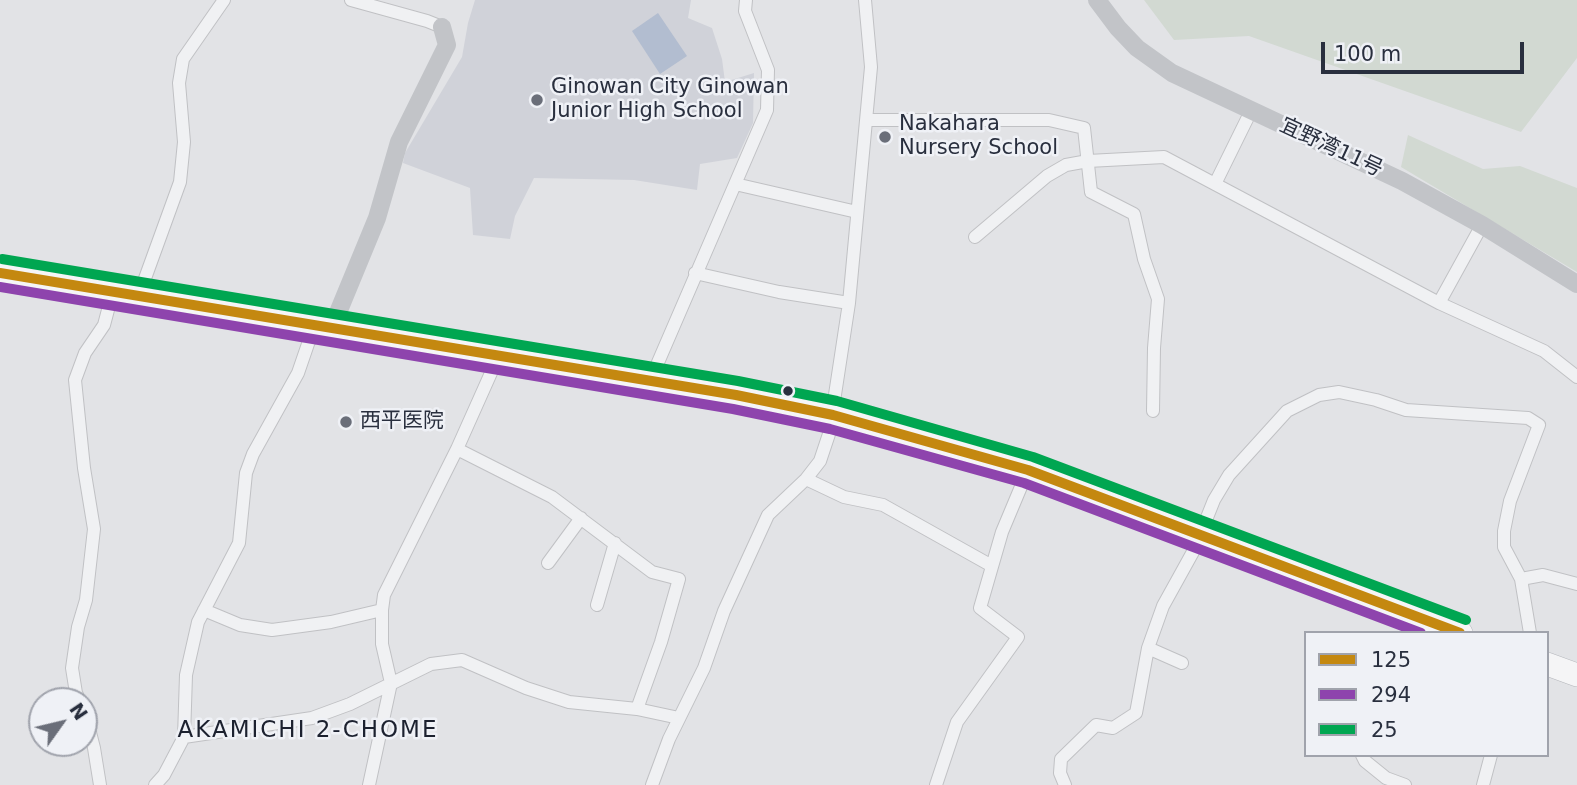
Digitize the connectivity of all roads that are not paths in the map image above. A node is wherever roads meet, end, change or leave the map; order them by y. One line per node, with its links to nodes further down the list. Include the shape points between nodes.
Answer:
1 (224, 0): 19 (street, via 183,59 180,182)
2 (351, 0): 6 (street)
3 (746, 0): 10 (street, via 768,70 767,110)
4 (865, 0): 8 (street, via 871,67)
5 (1097, 0): 7 (street, 宜野湾11号, via 1155,62)
6 (442, 27): 22 (street, via 447,46 399,142 377,218 337,314)
7 (1251, 111): 11 (street); 13 (street, 宜野湾11号, via 1402,181)
8 (867, 120): 9 (street, via 1049,120 1084,128); 12 (street)
9 (1088, 161): 11 (street, via 1164,157); 14 (street, via 1066,165 1047,176); 26 (street, via 1091,192 1134,214 1158,299)
10 (735, 184): 12 (street); 16 (street)
11 (1215, 184): 21 (street)
12 (857, 212): 20 (street)
13 (1482, 225): 17 (street, 宜野湾11号); 21 (street)
14 (975, 237)
15 (0, 273): 18 (highway)
16 (695, 273): 20 (street); 25 (street)
17 (1577, 284)
18 (113, 291): 19 (highway); 48 (street, via 104,325 85,353 75,380 94,529 72,668)
19 (139, 295): 22 (highway)
20 (849, 303): 27 (street)
21 (1439, 303): 24 (street, via 1544,351)
22 (325, 327): 23 (highway); 39 (street, via 309,341 298,373 253,454 246,473 239,543)
23 (499, 355): 25 (highway); 28 (street)
24 (1577, 377)
25 (650, 381): 27 (highway)
26 (1153, 411)
27 (832, 415): 29 (highway); 30 (street, via 820,461)
28 (457, 449): 31 (street, via 552,497); 40 (street, via 384,595)
29 (1028, 470): 32 (highway); 35 (street)
30 (806, 479): 35 (street, via 844,497 883,505); 50 (street, via 768,515)
31 (581, 518): 33 (street); 34 (street)
32 (1200, 534): 36 (street, via 1229,475 1287,411 1319,395 1339,392 1406,410 1528,418 1539,425 1510,500 1504,531 1504,547); 41 (highway); 43 (street)
33 (615, 543): 38 (street); 49 (street, via 652,572 679,579)
34 (548, 563)
35 (992, 566): 59 (street, via 980,608 1018,637 957,722)
36 (1521, 579): 37 (street, via 1544,575); 42 (street)
37 (1577, 584)
38 (597, 605)
39 (204, 610): 40 (street, via 240,625 272,630); 51 (street, via 186,675)
40 (382, 610): 47 (street, via 382,644)
41 (1456, 631)
42 (1530, 631)
43 (1147, 648): 44 (street); 60 (street, via 1136,713 1112,728 1096,725 1061,760)
44 (1182, 663)
45 (1549, 665): 46 (highway)
46 (1577, 675)
47 (391, 683): 49 (street, via 431,664 462,660 569,702); 51 (street, via 312,718); 57 (street)
48 (75, 687)
49 (636, 709): 50 (street)
50 (679, 718): 58 (street)
51 (184, 737): 56 (street)
52 (95, 757): 55 (street)
53 (1363, 757): 61 (street, via 1386,778)
54 (1490, 757): 62 (street)
55 (100, 785)
56 (155, 785)
57 (369, 785)
58 (652, 785)
59 (936, 785)
60 (1065, 785)
61 (1405, 785)
62 (1483, 785)

